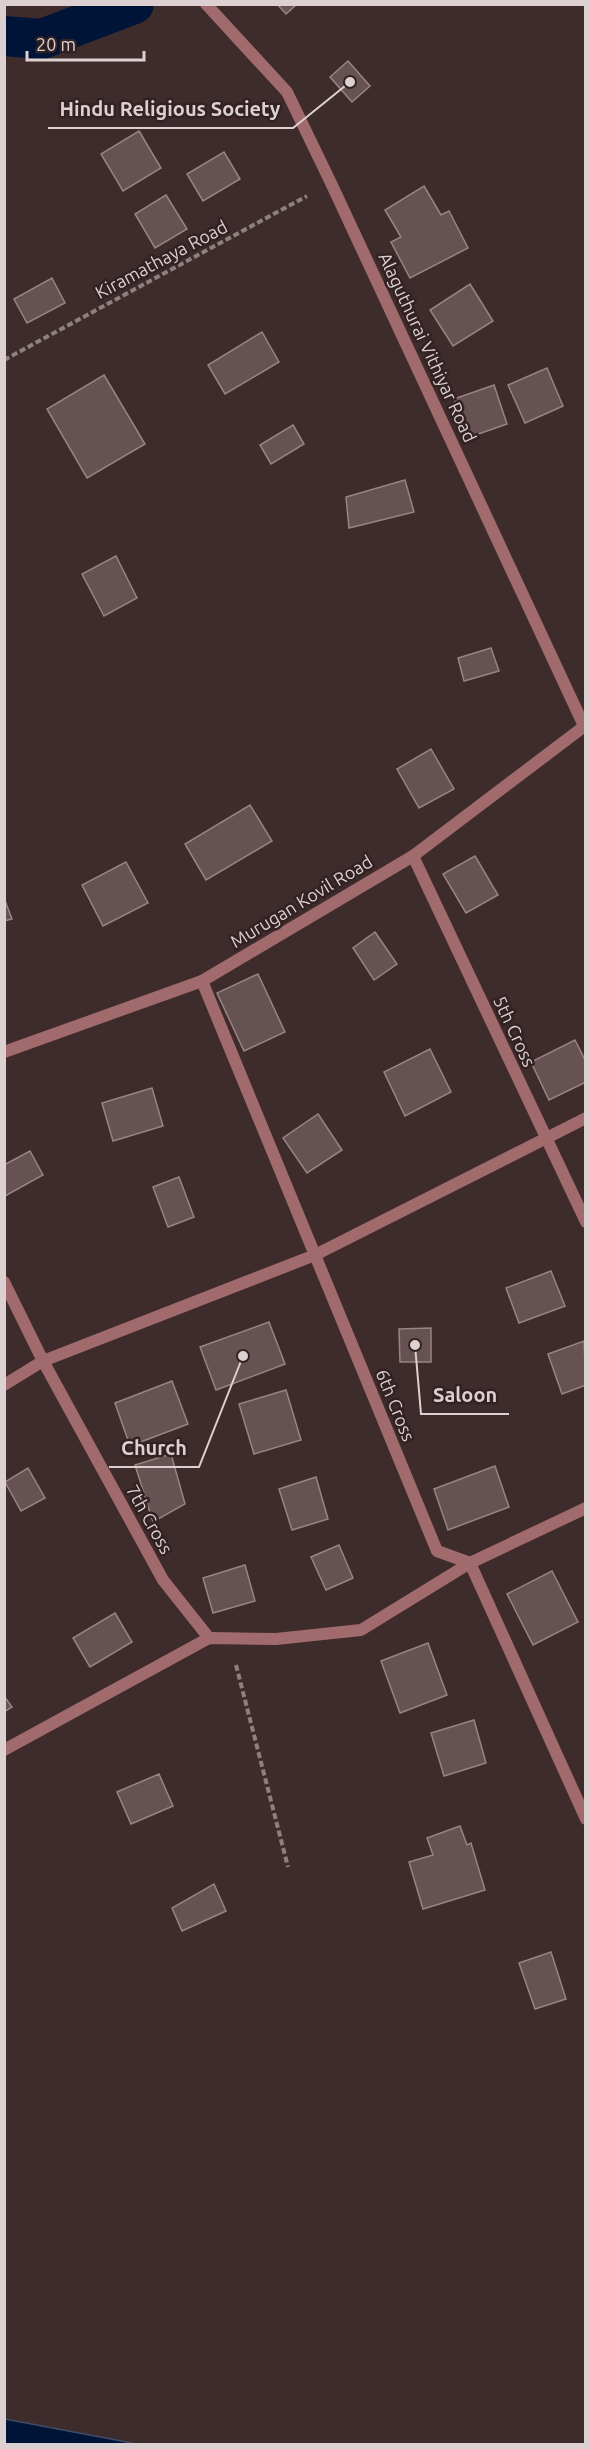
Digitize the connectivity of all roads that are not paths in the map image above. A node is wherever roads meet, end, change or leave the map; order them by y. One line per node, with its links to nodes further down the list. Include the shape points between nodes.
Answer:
1 (206, 4): 2 (street, Alaguthurai Vithiyar Road, via 287,92)
2 (585, 726): 3 (street, Murugan Kovil Road)
3 (413, 855): 4 (street, Murugan Kovil Road); 7 (street, 5th Cross)
4 (202, 981): 5 (street, Murugan Kovil Road); 9 (street, 6th Cross)
5 (4, 1052)
6 (585, 1118): 7 (street)
7 (545, 1137): 8 (street, 5th Cross); 9 (street)
8 (585, 1222)
9 (315, 1255): 11 (street); 14 (street, 6th Cross, via 437,1551)
10 (4, 1282): 11 (street, 7th Cross)
11 (43, 1361): 12 (street); 15 (street, 7th Cross, via 163,1580)
12 (4, 1385)
13 (585, 1508): 14 (street)
14 (470, 1563): 15 (street, via 361,1630 276,1639); 17 (street)
15 (209, 1638): 16 (street)
16 (4, 1750)
17 (585, 1819)

